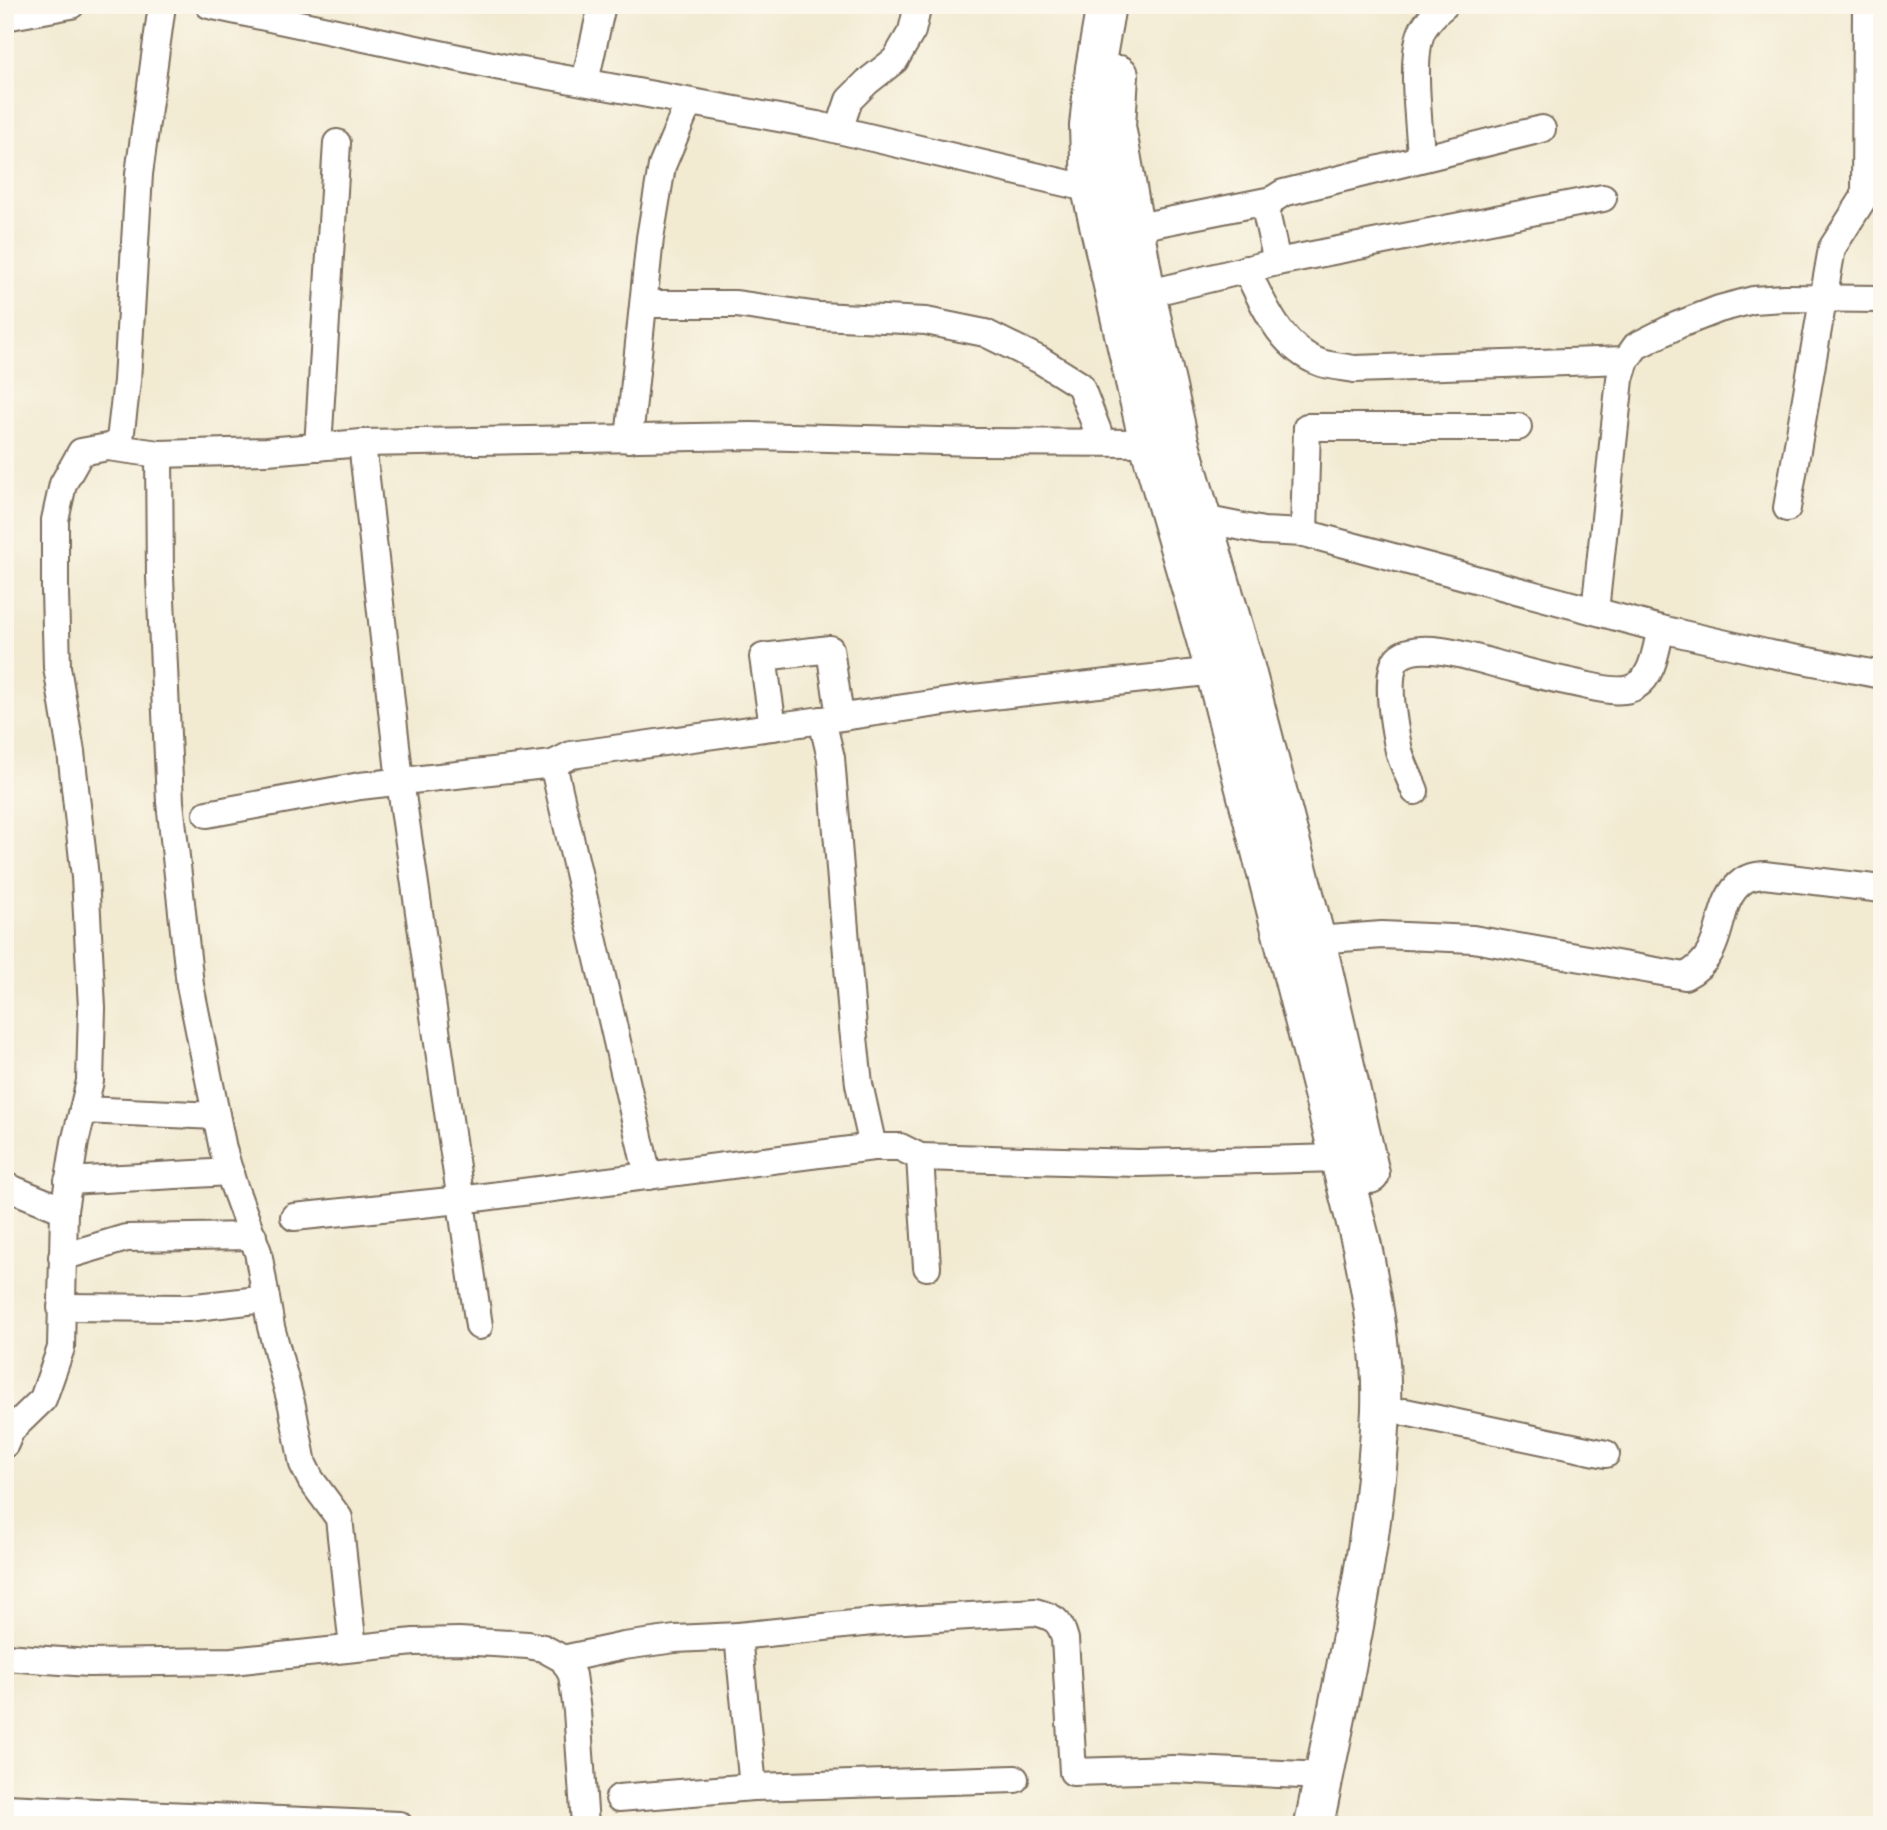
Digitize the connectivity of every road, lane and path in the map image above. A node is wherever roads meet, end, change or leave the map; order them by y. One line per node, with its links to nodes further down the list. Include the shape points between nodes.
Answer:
1 (71, 5): 10 (street)
2 (162, 5): 35 (street, via 139,174)
3 (209, 5): 11 (street)
4 (602, 5): 11 (street)
5 (918, 5): 14 (street, via 912,30 895,60 849,100)
6 (1107, 5): 17 (highway, via 1089,126)
7 (1130, 5): 21 (highway, via 1116,126)
8 (1445, 5): 16 (street, via 1422,30 1416,54)
9 (1866, 5): 18 (street)
10 (5, 17)
11 (585, 82): 12 (street)
12 (690, 102): 14 (street); 27 (street, via 662,166)
13 (1542, 129): 16 (street)
14 (839, 130): 17 (street)
15 (337, 143): 34 (street)
16 (1421, 158): 20 (street, via 1283,193)
17 (1091, 189): 33 (highway)
18 (1874, 190): 26 (street, via 1832,248)
19 (1603, 198): 22 (street)
20 (1272, 200): 21 (street); 22 (street, via 1266,212)
21 (1133, 228): 24 (highway)
22 (1277, 262): 23 (street)
23 (1246, 270): 24 (street); 28 (street, via 1277,328 1297,350 1321,363 1354,369)
24 (1146, 294): 38 (highway, via 1179,441)
25 (1882, 299): 26 (street)
26 (1822, 300): 28 (street, via 1753,300 1719,309 1651,337 1636,346); 37 (street)
27 (644, 304): 30 (street); 31 (street, via 736,304 819,316 926,321 985,333 1080,385)
28 (1626, 360): 40 (street, via 1614,427)
29 (1518, 427): 39 (street, via 1307,427)
30 (629, 439): 31 (street, via 751,436); 32 (street)
31 (1102, 442): 33 (street)
32 (362, 443): 34 (street); 47 (street)
33 (1149, 443): 42 (highway)
34 (318, 447): 36 (street)
35 (119, 448): 36 (street); 52 (street, via 81,452 63,484 55,520 57,667 86,877 90,1081)
36 (159, 454): 53 (street, via 170,802 190,985)
37 (1787, 508)
38 (1203, 519): 39 (street, via 1263,531); 51 (highway)
39 (1304, 533): 40 (street)
40 (1595, 611): 41 (street)
41 (1661, 629): 43 (street); 48 (street, via 1646,678 1634,688 1616,690 1460,653 1430,650 1399,656 1391,676 1393,706 1400,752)
42 (1215, 671): 44 (street); 56 (highway)
43 (1882, 675)
44 (831, 719): 45 (street); 45 (street, via 830,649 764,657); 54 (street, via 859,1084)
45 (773, 727): 46 (street, via 570,755)
46 (553, 764): 47 (street); 58 (street)
47 (400, 781): 49 (street); 61 (street)
48 (1415, 791)
49 (207, 814)
50 (1882, 889): 51 (street, via 1764,875 1745,879 1734,890 1709,958 1685,976 1473,939 1381,935)
51 (1316, 940): 70 (highway, via 1399,1307)
52 (83, 1110): 53 (street); 59 (street)
53 (216, 1116): 57 (street)
54 (873, 1147): 55 (street, via 900,1147); 58 (street)
55 (920, 1157): 56 (street, via 1138,1163); 66 (street)
56 (1339, 1158): 77 (highway, via 1374,1306 1381,1408 1373,1517)
57 (229, 1172): 59 (street); 64 (street)
58 (648, 1176): 61 (street)
59 (68, 1181): 62 (street)
60 (5, 1186): 62 (street)
61 (460, 1200): 63 (street); 69 (street)
62 (64, 1210): 65 (street)
63 (295, 1217)
64 (253, 1236): 65 (street, via 126,1238); 67 (street)
65 (62, 1258): 68 (street)
66 (927, 1267)
67 (266, 1299): 68 (street, via 187,1308); 74 (street, via 303,1464 339,1518)
68 (61, 1307): 71 (street, via 61,1348 43,1399 11,1430)
69 (479, 1326)
70 (1405, 1412): 72 (street); 86 (highway, via 1396,1520)
71 (5, 1444)
72 (1606, 1454)
73 (738, 1636): 76 (street, via 675,1639); 77 (street, via 872,1622 1035,1612 1053,1616 1061,1623 1065,1639 1073,1772 1173,1769); 79 (street)
74 (354, 1648): 75 (street, via 232,1661 89,1663); 76 (street, via 484,1642 543,1648)
75 (5, 1657)
76 (563, 1659): 84 (street, via 574,1687)
77 (1324, 1776): 85 (highway)
78 (1015, 1779): 79 (street)
79 (753, 1787): 80 (street)
80 (620, 1798)
81 (5, 1808): 82 (street)
82 (254, 1822): 83 (street)
83 (399, 1825)
84 (585, 1825)
85 (1314, 1825)
86 (1338, 1825)

